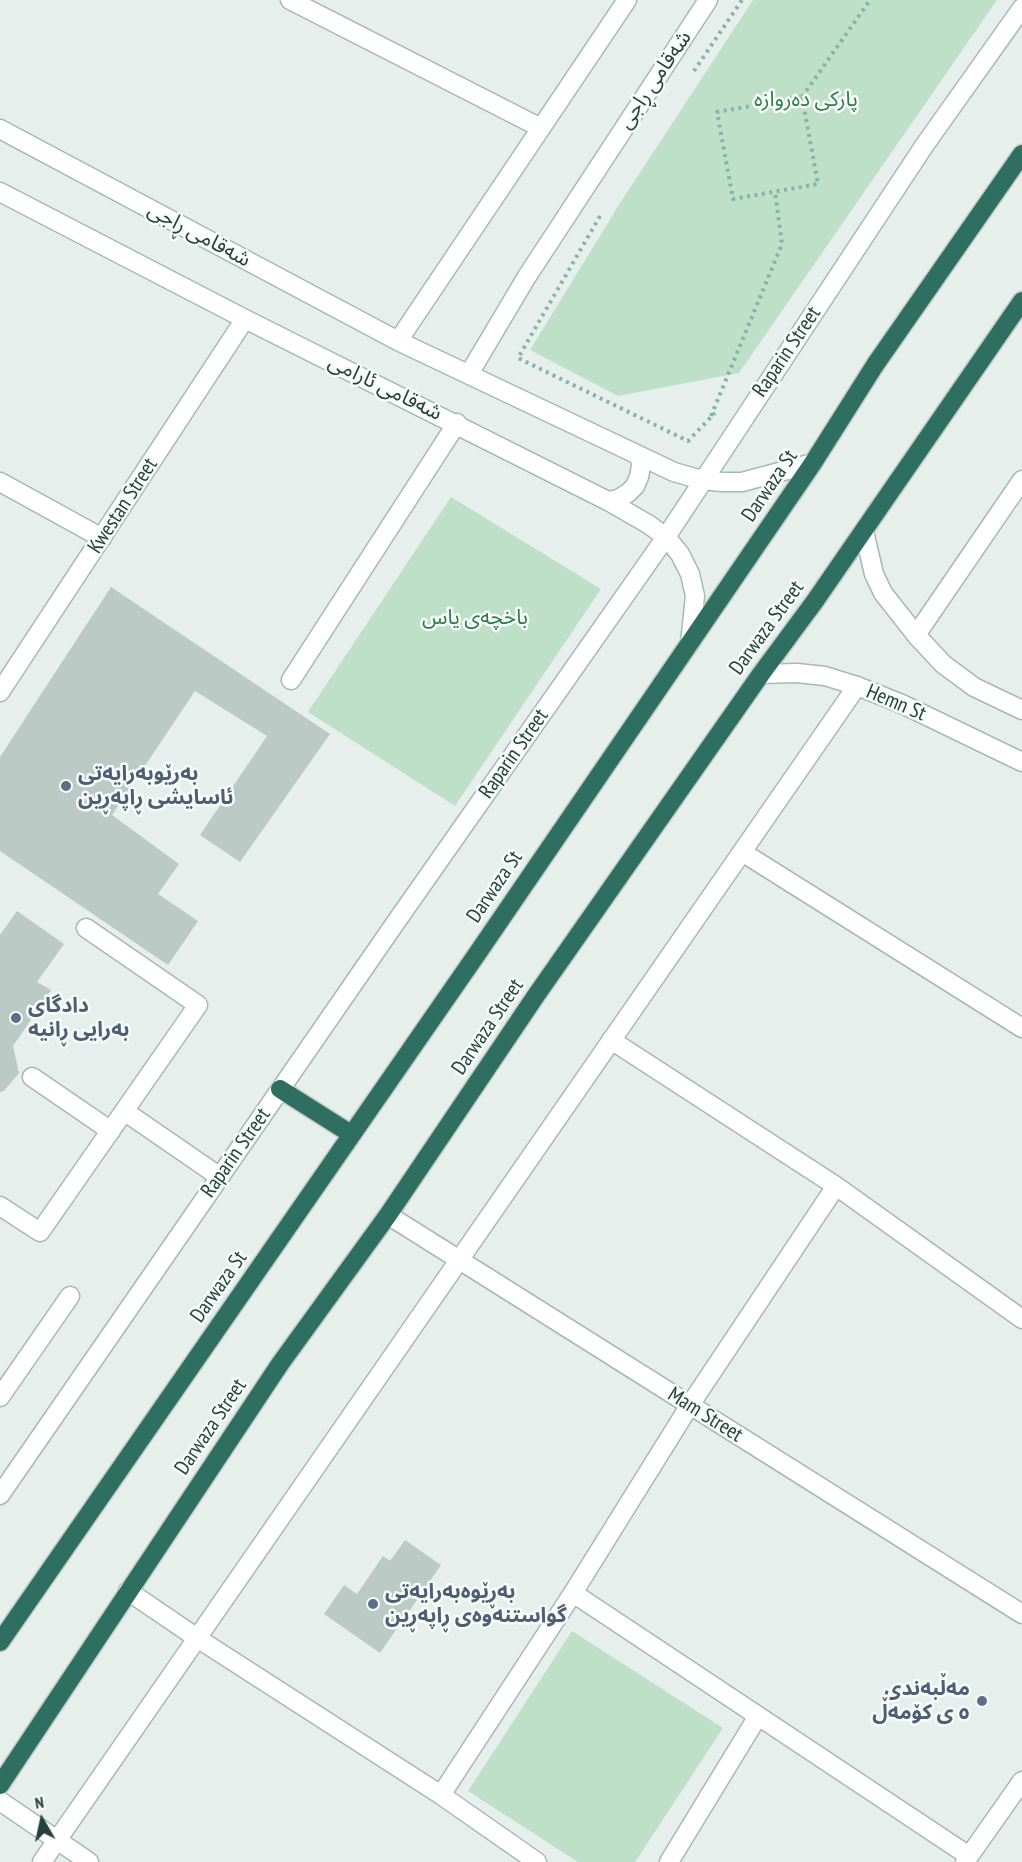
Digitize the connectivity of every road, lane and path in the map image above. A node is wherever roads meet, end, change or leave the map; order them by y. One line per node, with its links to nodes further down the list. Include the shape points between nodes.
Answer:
1 (291, 0): 6 (street)
2 (627, 0): 10 (street)
3 (708, 0): 19 (street, شەقامی ڕاجی, via 526,278)
4 (742, 0): 8 (path)
5 (870, 0): 9 (path)
6 (323, 7): 10 (street)
7 (1022, 8): 25 (street, Raparin Street, via 924,146)
8 (690, 79)
9 (802, 97): 14 (path, via 818,184); 14 (path, via 717,112 733,199)
10 (541, 128): 18 (street)
11 (0, 129): 18 (street, شەقامی ڕاجی)
12 (1022, 154): 24 (highway, Darwaza St, via 876,365)
13 (0, 192): 17 (street, شەقامی ئارامی)
14 (775, 192): 20 (path, via 782,244)
15 (605, 207): 22 (path, via 518,358)
16 (1022, 301): 29 (highway, Darwaza Street)
17 (245, 319): 21 (street, شەقامی ئارامی); 31 (street, Kwestan Street)
18 (398, 341): 19 (street, شەقامی ڕاجی)
19 (468, 374): 23 (street, شەقامی ڕاجی)
20 (710, 418)
21 (457, 423): 28 (street, شەقامی ئارامی); 35 (street)
22 (688, 441)
23 (640, 457): 25 (street, شەقامی ڕاجی); 28 (street, via 635,486 618,499)
24 (813, 464): 25 (street, شەقامی ڕاجی, via 742,482); 33 (highway, Darwaza St)
25 (702, 480): 30 (street, Raparin Street)
26 (1022, 480): 32 (street)
27 (0, 482): 31 (street)
28 (608, 501): 30 (street, شەقامی ئارامی)
29 (864, 531): 32 (street, via 874,574 883,593); 34 (highway, Darwaza Street)
30 (666, 537): 33 (street, شەقامی ئارامی, via 690,574 694,596); 45 (street, Raparin Street)
31 (102, 538): 37 (street, Kwestan Street)
32 (916, 635): 38 (street, via 943,664 974,687)
33 (690, 643): 48 (highway, Darwaza St)
34 (761, 674): 36 (street, Hemn St, via 825,676); 52 (highway, Darwaza Street)
35 (291, 680)
36 (857, 686): 39 (street, Hemn St); 40 (street)
37 (0, 693)
38 (1022, 710)
39 (1022, 762)
40 (742, 852): 42 (street); 43 (street)
41 (86, 928): 46 (street, via 198,1005)
42 (1022, 1028)
43 (611, 1040): 50 (street); 53 (street)
44 (32, 1077): 47 (street)
45 (280, 1089): 48 (highway); 49 (street, Raparin Street)
46 (124, 1112): 47 (street); 49 (street)
47 (111, 1131): 51 (street, via 40,1232)
48 (351, 1134): 63 (highway, Darwaza St)
49 (220, 1177): 58 (street, Raparin Street)
50 (836, 1186): 55 (street); 57 (street)
51 (0, 1206)
52 (388, 1215): 53 (street, Mam Street); 59 (highway, Darwaza Street, via 280,1364)
53 (459, 1259): 57 (street, Mam Street); 62 (street)
54 (70, 1296): 56 (street)
55 (1022, 1319)
56 (0, 1397)
57 (690, 1405): 60 (street); 61 (street, Mam Street)
58 (0, 1496)
59 (128, 1591): 62 (street); 66 (highway, Darwaza Street)
60 (573, 1593): 64 (street); 67 (street)
61 (1022, 1614)
62 (197, 1638): 67 (street); 69 (street)
63 (0, 1642)
64 (758, 1716): 70 (street); 74 (street)
65 (1022, 1781): 70 (street)
66 (0, 1785)
67 (441, 1795): 73 (street)
68 (0, 1801): 69 (street)
69 (57, 1840): 71 (street); 72 (street)
70 (967, 1859)
71 (42, 1862)
72 (89, 1862)
73 (537, 1862)
74 (669, 1862)

